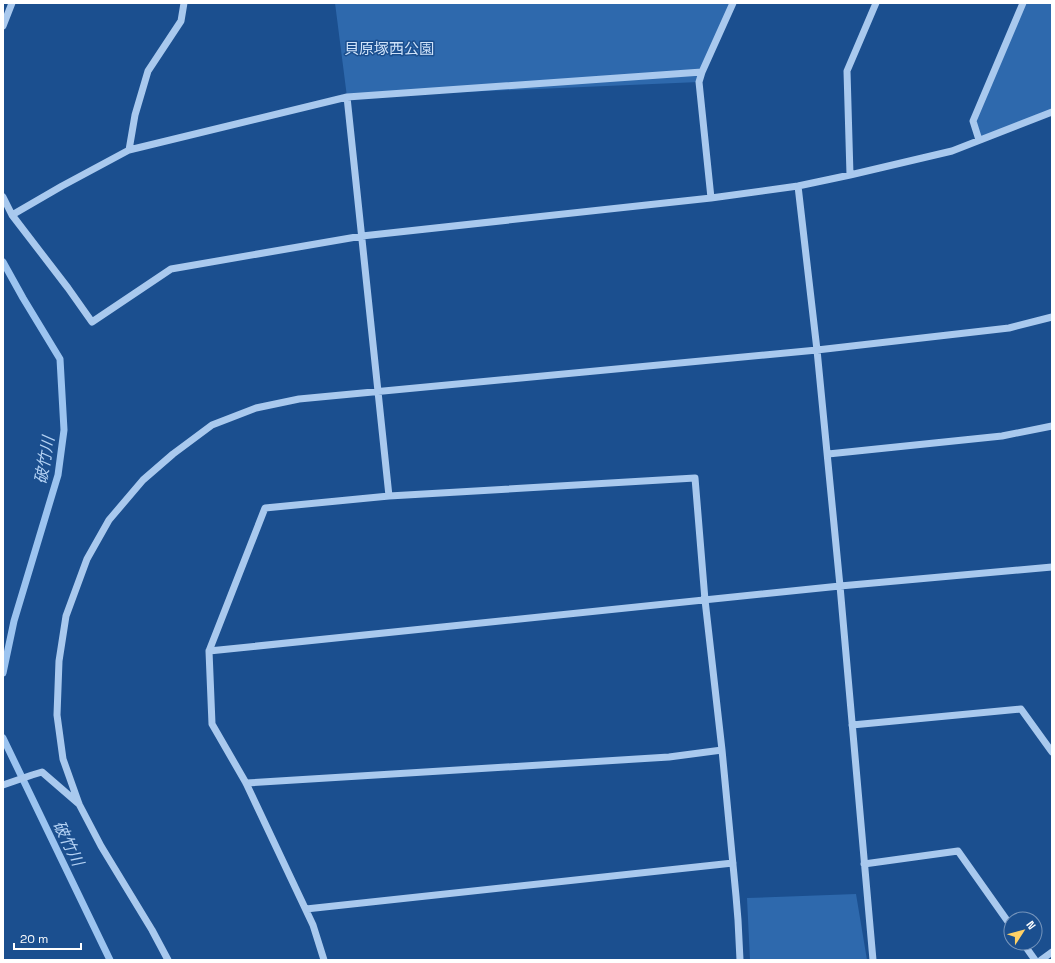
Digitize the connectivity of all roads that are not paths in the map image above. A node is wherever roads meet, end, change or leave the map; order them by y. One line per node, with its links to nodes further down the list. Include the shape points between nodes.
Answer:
1 (12, 3): 6 (street)
2 (184, 3): 11 (street, via 181,21 148,72 135,115)
3 (733, 3): 7 (street)
4 (876, 3): 12 (street, via 847,71)
5 (1023, 3): 10 (street, via 973,121)
6 (3, 26)
7 (702, 72): 8 (street); 15 (street, via 700,82)
8 (347, 97): 11 (street); 17 (street)
9 (1052, 112): 10 (street)
10 (979, 140): 12 (street, via 952,151)
11 (129, 150): 16 (street)
12 (850, 175): 13 (street)
13 (798, 186): 15 (street); 19 (street)
14 (3, 197): 16 (street)
15 (711, 198): 17 (street)
16 (12, 215): 17 (street, via 92,322 171,269)
17 (362, 236): 20 (street)
18 (1052, 317): 19 (street, via 1009,328)
19 (818, 350): 20 (street); 22 (street)
20 (378, 392): 23 (street); 33 (street, via 299,399 256,408 212,425 143,480 109,520 87,560 66,616 59,661 57,715 64,759)
21 (1052, 426): 22 (street, via 1002,436)
22 (828, 454): 25 (street)
23 (389, 496): 26 (street, via 695,478); 27 (street, via 265,508)
24 (1052, 567): 25 (street)
25 (840, 586): 26 (street); 28 (street)
26 (705, 600): 27 (street); 29 (street)
27 (209, 651): 31 (street, via 212,724)
28 (852, 725): 30 (street, via 1021,709); 35 (street)
29 (722, 750): 31 (street, via 669,757); 34 (street)
30 (1052, 752)
31 (246, 783): 36 (street)
32 (3, 785): 33 (street, via 42,772)
33 (79, 804): 40 (street)
34 (733, 864): 36 (street); 42 (street)
35 (864, 864): 37 (street, via 958,851); 43 (street)
36 (306, 909): 41 (street)
37 (1003, 915)
38 (1029, 951): 44 (street)
39 (1052, 952): 45 (street)
40 (168, 960)
41 (324, 960)
42 (740, 960)
43 (873, 960)
44 (1035, 960)
45 (1041, 960)

